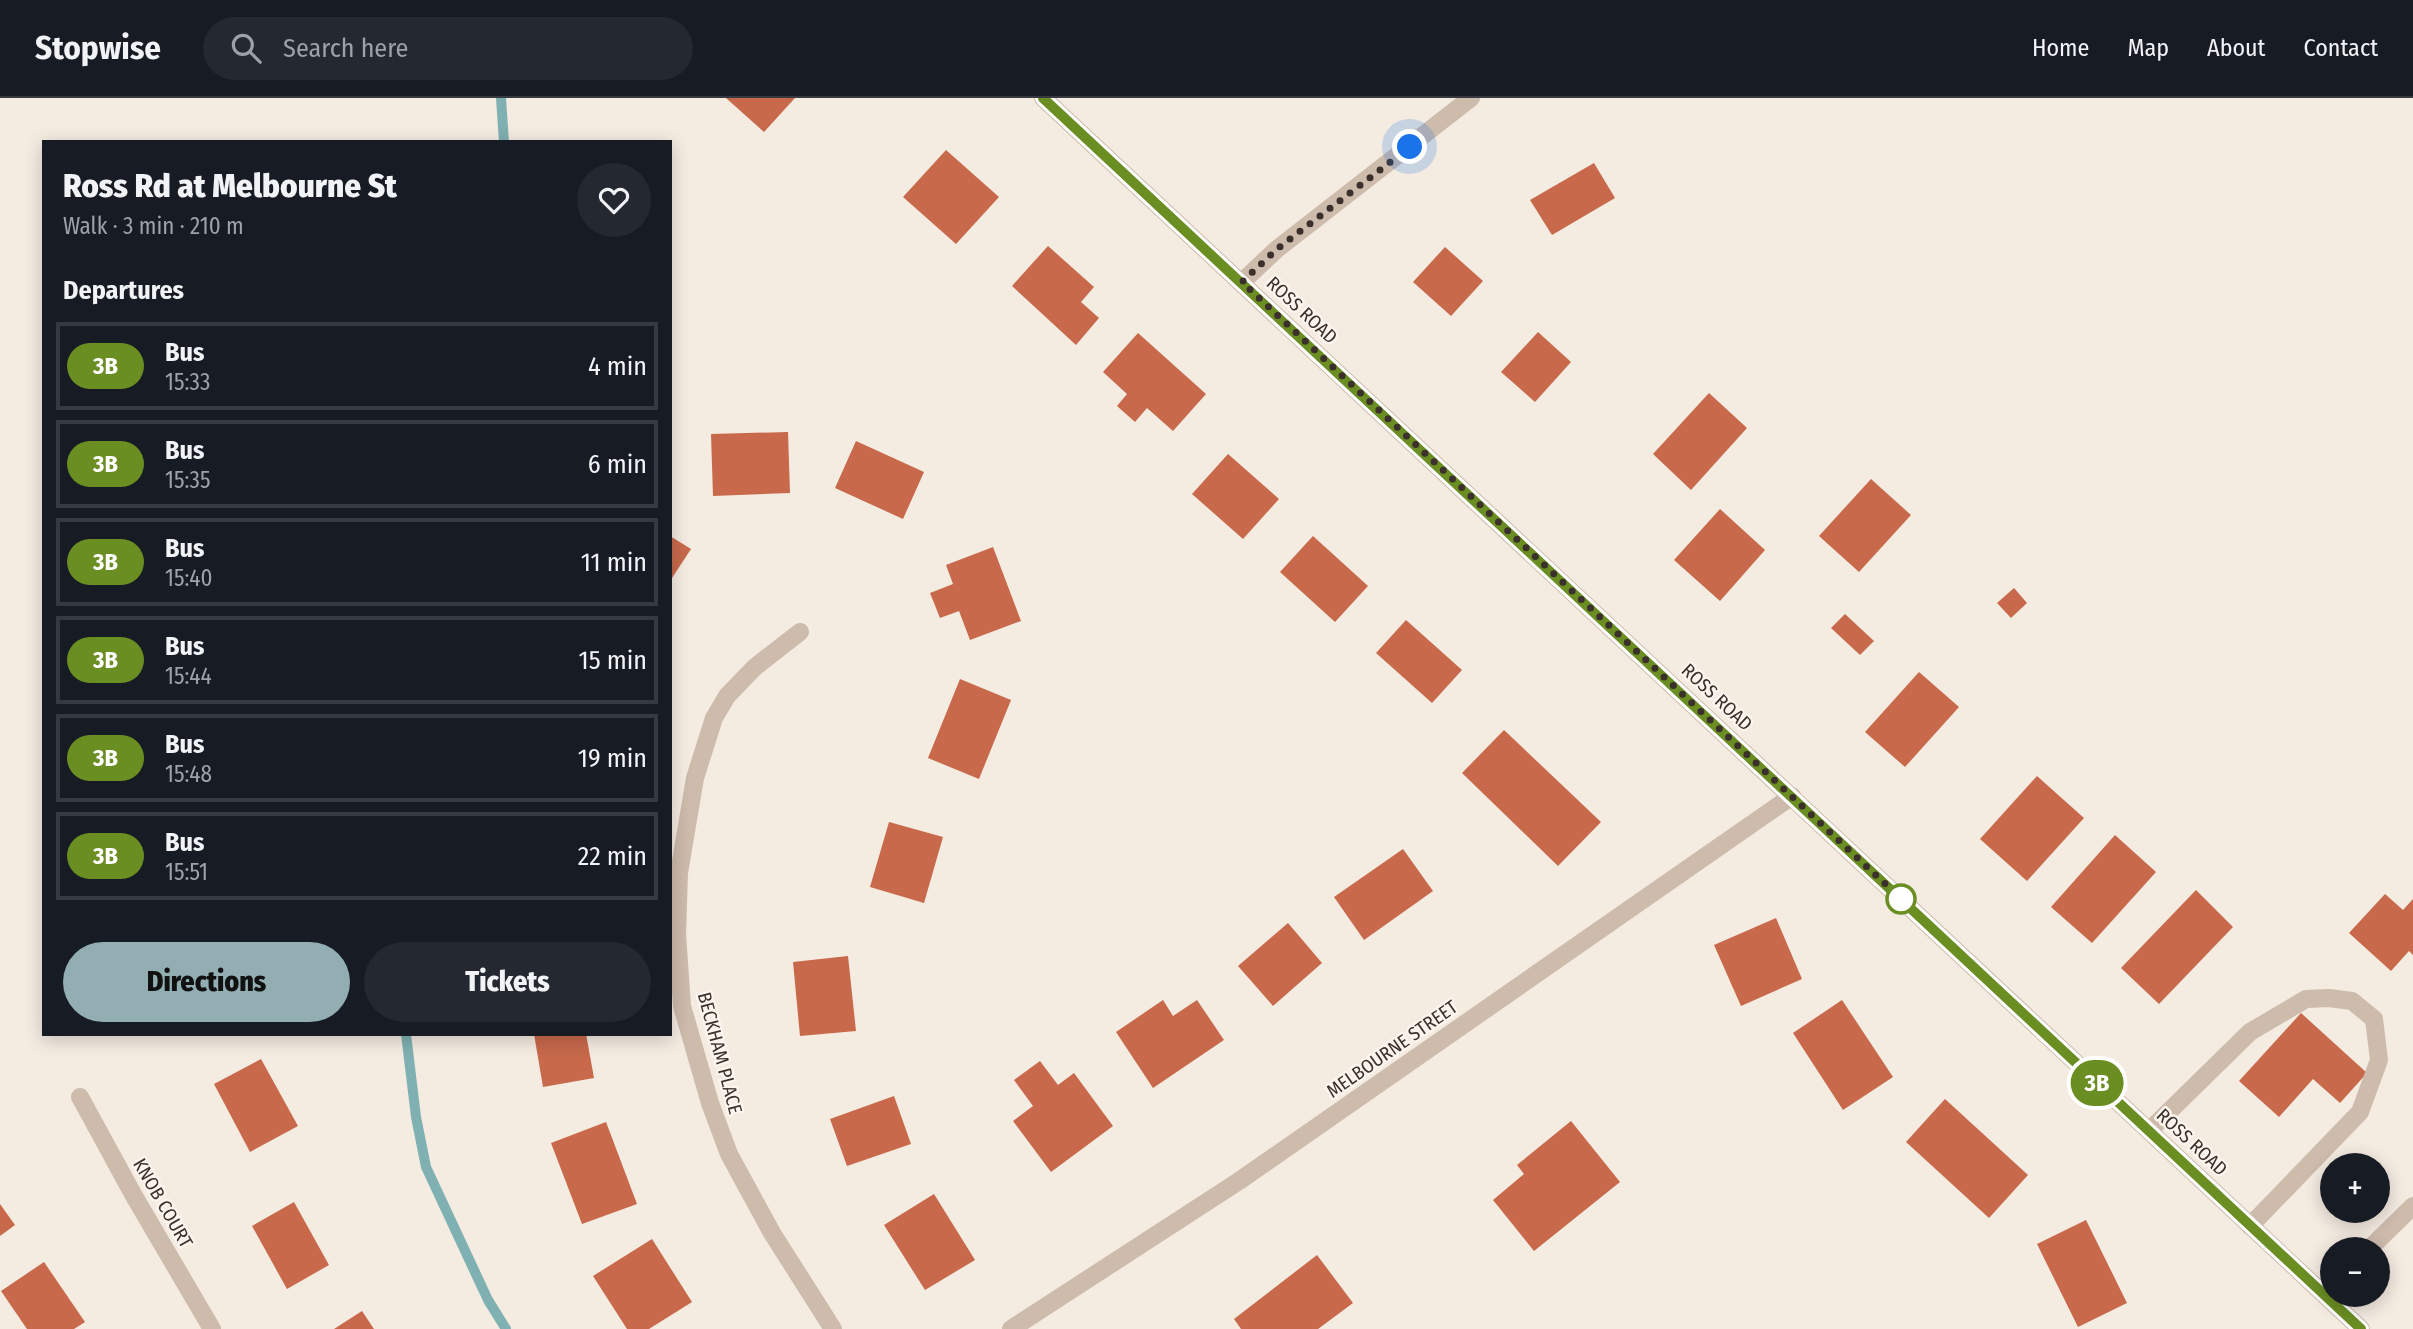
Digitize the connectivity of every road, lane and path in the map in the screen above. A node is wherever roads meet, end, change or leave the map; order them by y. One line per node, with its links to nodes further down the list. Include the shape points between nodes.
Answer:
1 (1043, 98): 3 (street, ROSS ROAD)
2 (1471, 98): 3 (street, via 1277,249)
3 (1242, 282): 5 (street, ROSS ROAD)
4 (800, 632): 14 (street, BECKHAM PLACE, via 727,696 714,718 692,791 679,873 677,934 682,1006 729,1154)
5 (1791, 796): 7 (street, ROSS ROAD); 15 (street, MELBOURNE STREET, via 1239,1181)
6 (80, 1097): 13 (street, KNOB COURT)
7 (2149, 1131): 9 (street, ROSS ROAD); 9 (street, via 2250,1032 2306,999 2352,1001 2374,1018 2379,1060 2360,1112)
8 (2413, 1206): 10 (street)
9 (2250, 1226): 11 (street, ROSS ROAD)
10 (2381, 1237)
11 (2320, 1282)
12 (2343, 1307): 16 (street, ROSS ROAD)
13 (212, 1329)
14 (833, 1329)
15 (1011, 1329)
16 (2361, 1329)

